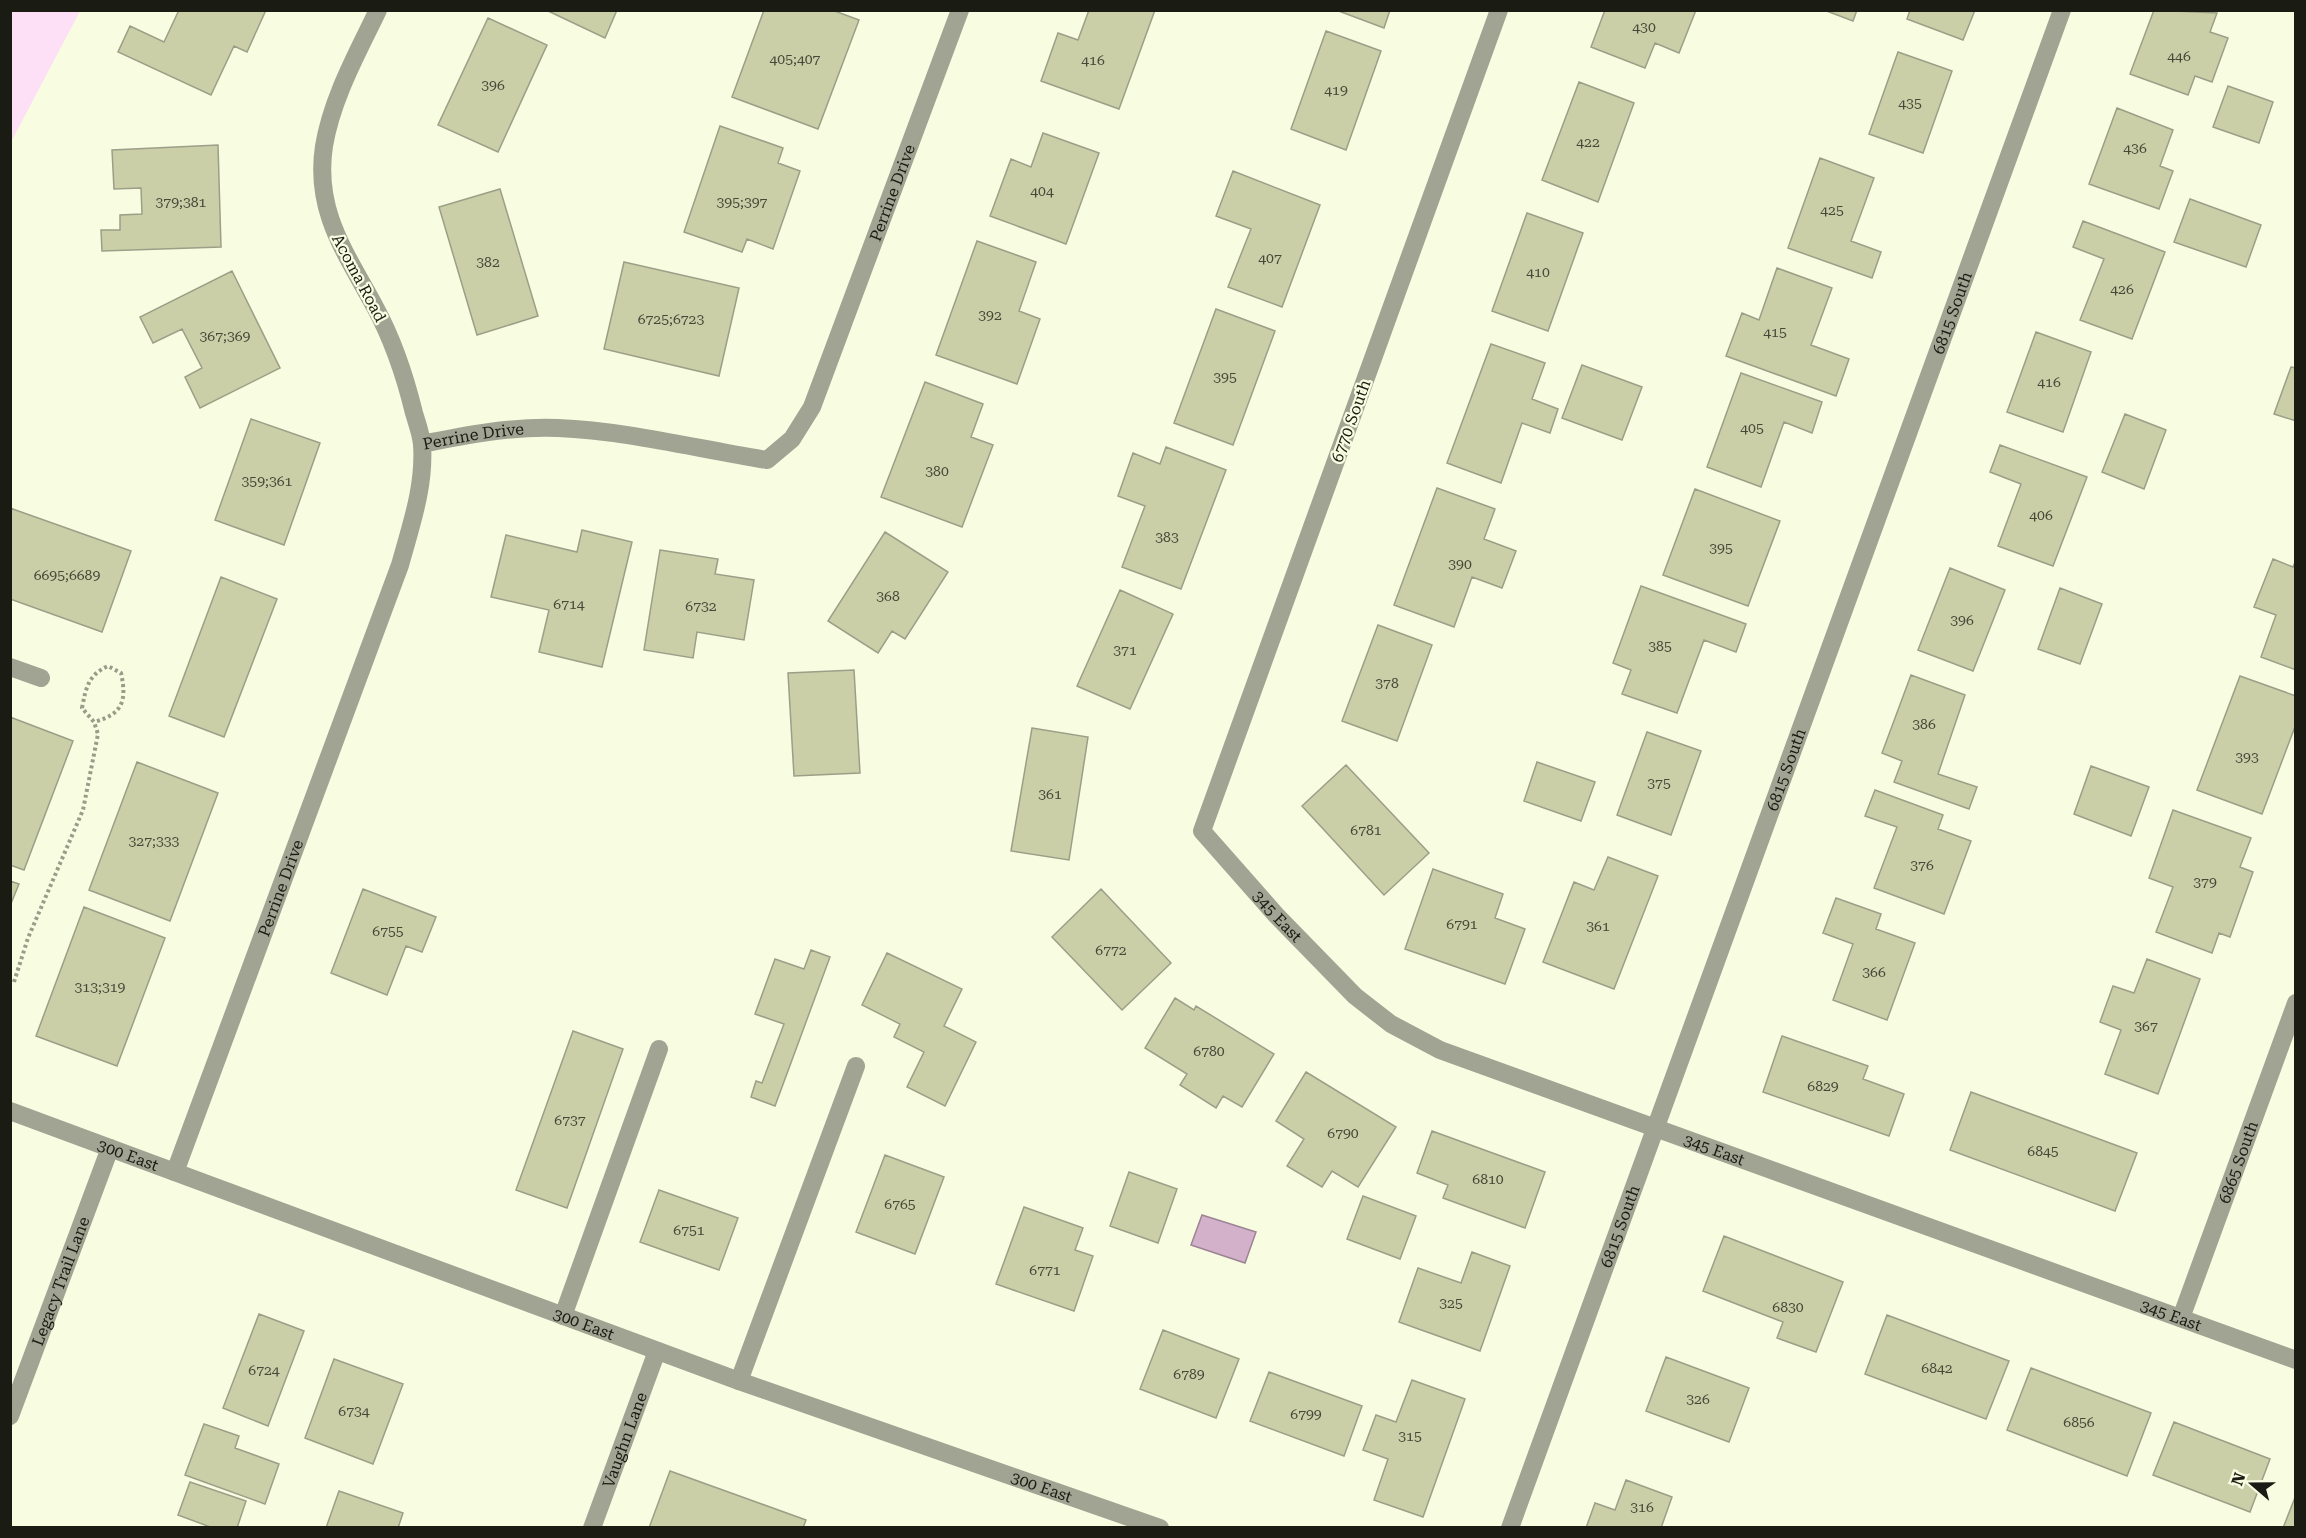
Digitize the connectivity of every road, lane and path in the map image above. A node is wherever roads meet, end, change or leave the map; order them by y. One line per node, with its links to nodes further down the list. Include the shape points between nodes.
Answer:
1 (378, 10): 5 (street, Acoma Road, via 340,92 324,146 324,186 328,220 376,308 402,367)
2 (960, 10): 5 (street, Perrine Drive, via 812,407 792,439 766,460 630,435 556,428 488,431)
3 (1499, 10): 9 (street, 6770 South)
4 (2062, 10): 15 (street, 6815 South)
5 (422, 444): 17 (street, Perrine Drive, via 419,500 400,564)
6 (10, 667): 7 (street)
7 (41, 678)
8 (94, 722): 8 (path, via 82,708 87,683 97,671 108,666 121,672 125,690 120,710); 10 (path, via 98,734 82,810 28,938)
9 (1202, 831): 15 (street, 345 East, via 1355,996 1391,1024 1440,1050)
10 (14, 982)
11 (2295, 1004): 19 (street, 6865 South)
12 (659, 1049): 18 (street)
13 (856, 1066): 22 (street)
14 (10, 1111): 16 (street, 300 East)
15 (1656, 1126): 19 (street, 345 East); 27 (street, 6815 South)
16 (110, 1148): 17 (street, 300 East); 23 (street, Legacy Trail Lane)
17 (175, 1172): 18 (street, 300 East)
18 (563, 1316): 20 (street, 300 East)
19 (2181, 1318): 21 (street, 345 East)
20 (657, 1351): 22 (street, 300 East); 25 (street, Vaughn Lane)
21 (2295, 1360)
22 (740, 1381): 24 (street, 300 East)
23 (10, 1416)
24 (1136, 1523): 26 (street, 300 East)
25 (592, 1527)
26 (1160, 1527)
27 (1510, 1527)

